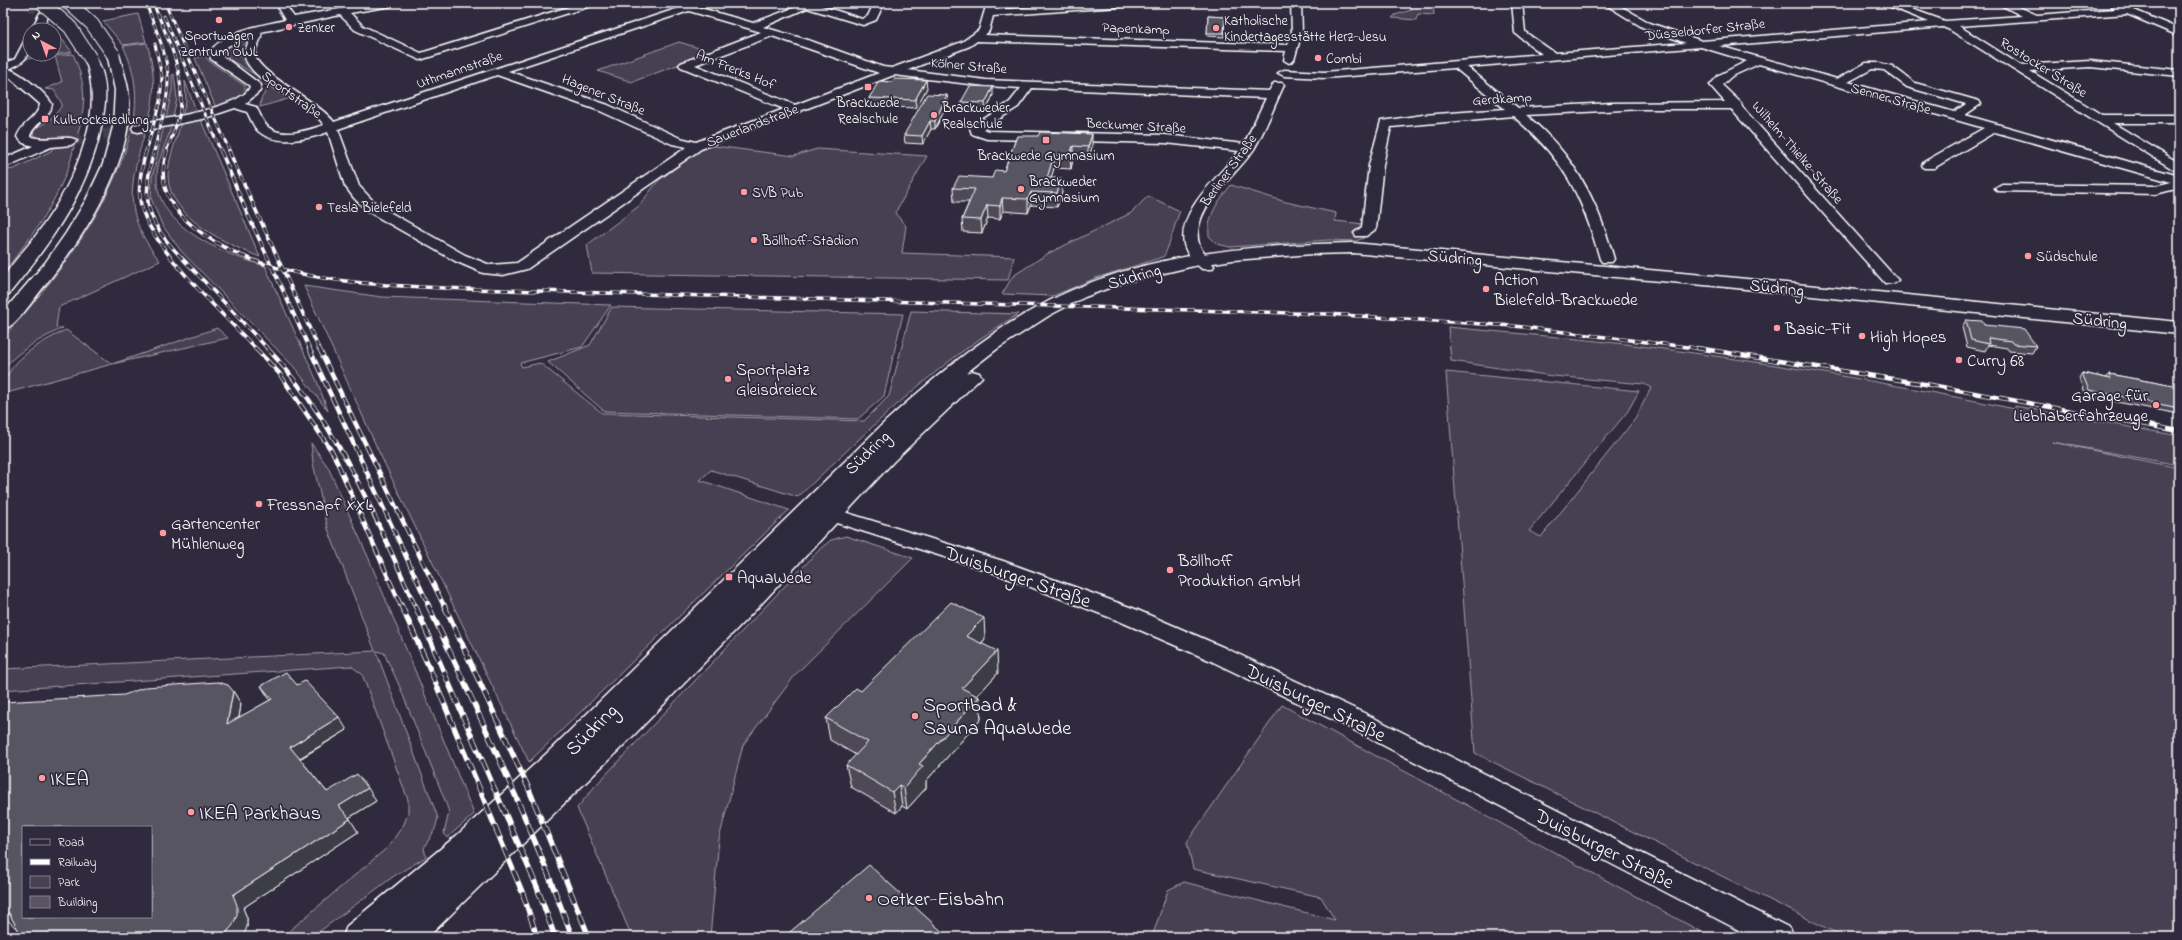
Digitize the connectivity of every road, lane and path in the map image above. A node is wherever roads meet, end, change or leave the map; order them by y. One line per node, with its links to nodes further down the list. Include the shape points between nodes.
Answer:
1 (69, 3): 74 (main road, bridge, via 92,24 113,54 120,72 123,108 120,130 112,158 77,229)
2 (391, 3): 20 (street)
3 (592, 3): 20 (street, via 420,57 359,28)
4 (674, 3): 16 (street, Kölner Straße)
5 (700, 3): 16 (street, Uthmannstraße)
6 (879, 3): 14 (street, via 872,18 863,22)
7 (1131, 3): 17 (street)
8 (1296, 3): 34 (street, Berliner Straße, via 1297,32)
9 (1517, 3): 36 (street, via 1520,32)
10 (1608, 3): 33 (street, Senner Straße, via 1646,25)
11 (1886, 3): 26 (street, Rostocker Straße)
12 (2002, 3): 21 (street)
13 (2110, 3): 19 (street)
14 (807, 4): 28 (street, via 800,10)
15 (284, 7): 25 (street); 27 (street, via 273,23)
16 (689, 7): 28 (street, Kölner Straße); 41 (street, Uthmannstraße)
17 (991, 8): 32 (street, via 984,31)
18 (43, 9): 24 (street); 73 (main road, bridge, via 72,28 90,58 97,75 99,97 96,127 86,162 64,205 30,256)
19 (2129, 11): 21 (street, Düsseldorfer Straße); 22 (street)
20 (343, 12): 25 (street)
21 (2038, 18): 26 (street, Düsseldorfer Straße)
22 (2147, 19): 23 (street); 31 (street)
23 (2179, 21)
24 (39, 22)
25 (292, 22): 27 (street)
26 (1941, 24): 33 (street, Düsseldorfer Straße); 39 (street, Rostocker Straße, via 1954,28)
27 (274, 26): 29 (street)
28 (753, 26): 30 (street, Kölner Straße)
29 (255, 30): 48 (street, via 222,43 214,53 220,61 255,85 256,89 252,95); 57 (street, Sportstraße, via 257,34 250,50 250,58 255,66 325,117)
30 (772, 32): 42 (street, Kölner Straße, via 868,67); 50 (street, Am Frerks Hof, via 685,65)
31 (2179, 33)
32 (977, 38): 34 (street, Papenkamp); 42 (street, Sauerlandstraße, via 952,51)
33 (1701, 44): 36 (street, Düsseldorfer Straße); 37 (street, Senner Straße)
34 (1294, 48): 43 (street, Berliner Straße)
35 (22, 55): 40 (street, via 19,61)
36 (1553, 57): 38 (street, Düsseldorfer Straße)
37 (1758, 60): 45 (street, Senner Straße); 49 (street, Wilhelm-Thielke-Straße, via 1718,80 1716,85)
38 (1458, 65): 43 (street, Düsseldorfer Straße, via 1324,75); 51 (street)
39 (2017, 68): 44 (street, via 2090,64); 53 (street, Rostocker Straße)
40 (3, 70): 59 (street, via 12,74 46,104 45,112 24,132 23,137 27,140)
41 (499, 72): 57 (street, Uthmannstraße); 60 (street, Hagener Straße, via 604,108 676,141)
42 (893, 72): 46 (street, Kölner Straße, via 962,81); 50 (street, Sauerlandstraße)
43 (1284, 73): 47 (street, Berliner Straße)
44 (2179, 73)
45 (1840, 84): 52 (street, Senner Straße); 52 (street, via 1870,65 1888,68 1911,85 1975,104)
46 (1028, 85): 47 (street, Kölner Straße); 61 (street, Beckumer Straße, via 1020,100 976,130 987,135 1165,139)
47 (1273, 95): 61 (street, Berliner Straße, via 1262,123)
48 (236, 105): 56 (street); 57 (street, Uthmannstraße, via 252,110 262,128 271,133 299,135)
49 (1737, 106): 51 (street, Gerdkamp, via 1656,104); 72 (street, Wilhelm-Thielke-Straße)
50 (795, 109): 60 (street, Sauerlandstraße)
51 (1514, 111): 68 (street, Gerdkamp, via 1404,120 1385,124 1376,165 1369,229); 69 (street, via 1563,159 1579,183 1592,211)
52 (1956, 116): 55 (street, Senner Straße)
53 (2099, 119): 54 (street); 64 (street, Rostocker Straße)
54 (2179, 119)
55 (1994, 127): 63 (street); 65 (street, Senner Straße)
56 (138, 128)
57 (331, 128): 71 (street, Sportstraße, via 352,186 360,198 372,208 460,258 488,270)
58 (71, 141): 59 (street)
59 (49, 143): 62 (street)
60 (697, 146): 71 (street, Sauerlandstraße, via 522,266)
61 (1247, 148): 70 (street, Berliner Straße, via 1194,218 1190,243)
62 (3, 164)
63 (1929, 165)
64 (2179, 169)
65 (2179, 180)
66 (2179, 183): 67 (street, via 2170,188 2156,190)
67 (2002, 188)
68 (1361, 233)
69 (1607, 259)
70 (1204, 262): 75 (main road, Südring, via 1251,252 1297,249 1382,250); 76 (main road, Südring, via 1306,257 1387,258); 77 (main road, Südring, via 1132,275 1094,288 1044,311 996,340 936,386)
71 (513, 269)
72 (1890, 280)
73 (3, 290)
74 (3, 324)
75 (2179, 328)
76 (2179, 337)
77 (821, 511): 78 (main road, Südring, via 531,787); 79 (main road, Südring, via 587,766); 80 (street, Duisburger Straße, via 1044,583 1127,615 1238,663 1349,716)
78 (359, 937)
79 (405, 937)
80 (1780, 937)

